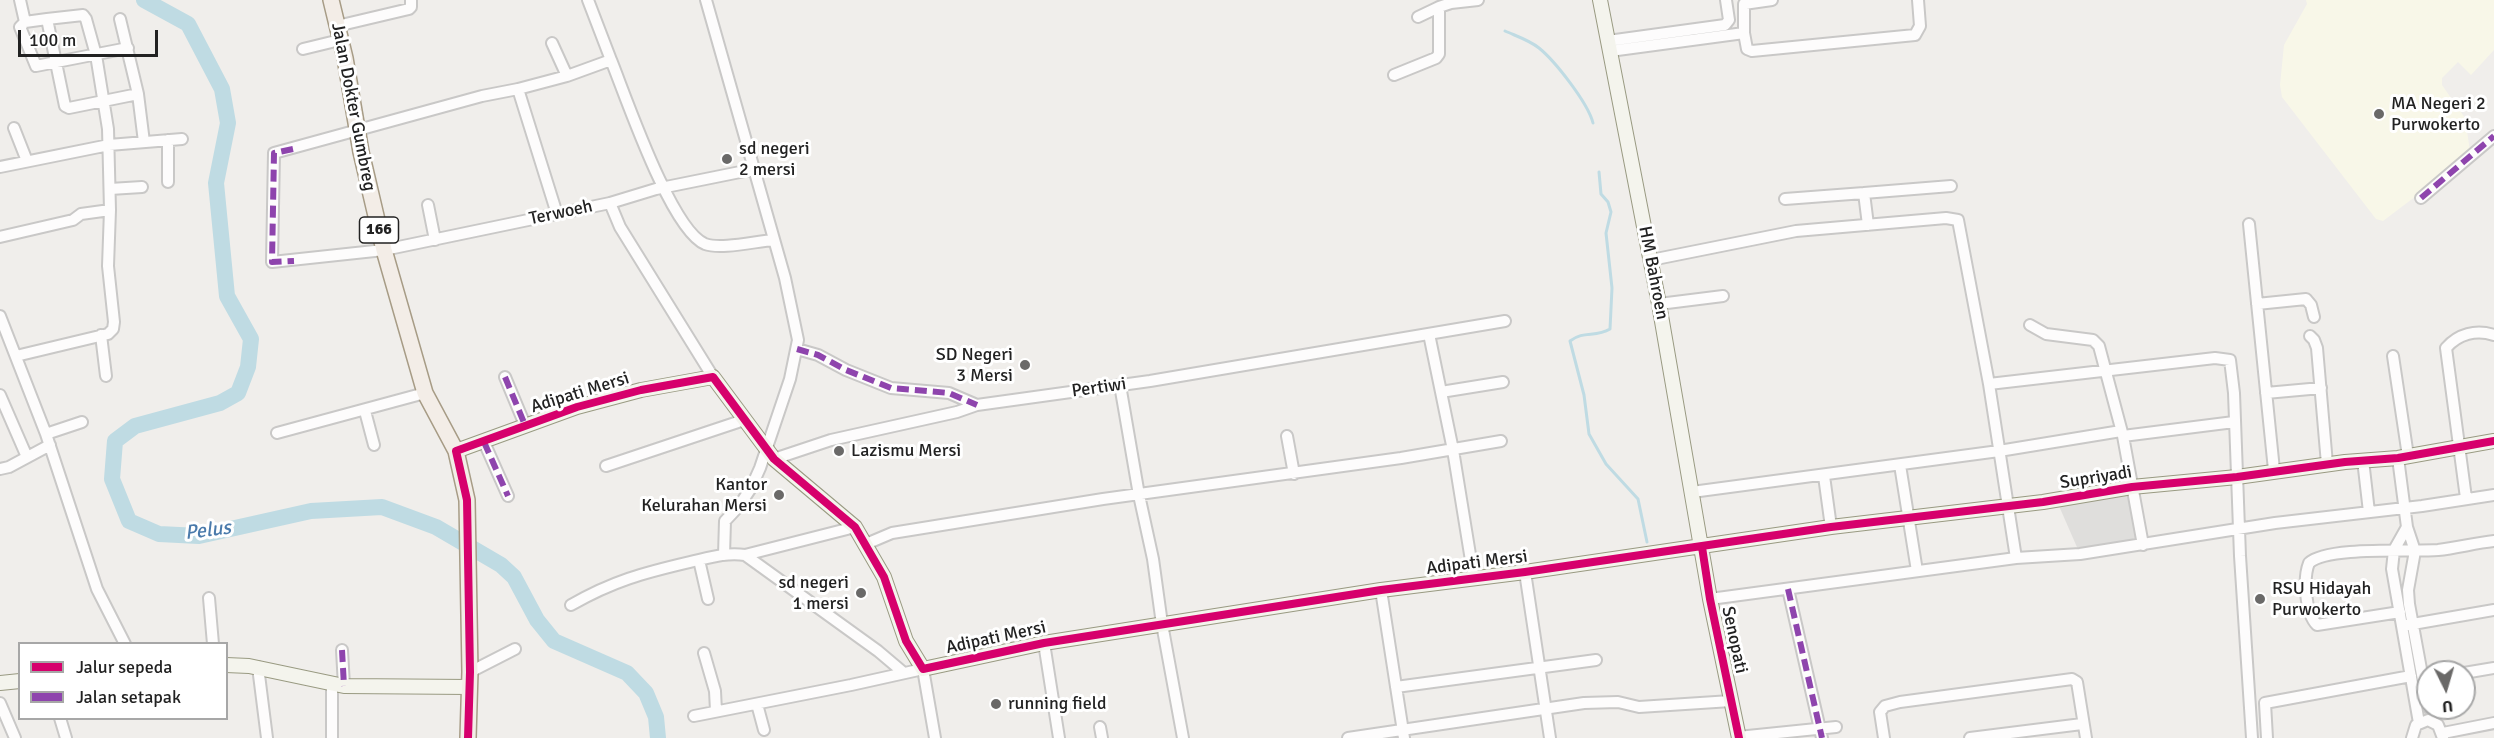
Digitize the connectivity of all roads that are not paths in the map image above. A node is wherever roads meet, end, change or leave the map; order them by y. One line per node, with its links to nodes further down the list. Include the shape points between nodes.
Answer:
1 (20, 0): 15 (street)
2 (331, 0): 16 (main road, Jalan Dokter Gumbreg / 166)
3 (411, 0): 16 (street, via 409,9)
4 (588, 0): 23 (street)
5 (706, 0): 39 (street)
6 (1478, 0): 11 (street)
7 (1600, 0): 19 (street, HM Bahroen)
8 (1726, 0): 19 (street, via 1729,20 1725,25)
9 (1772, 0): 17 (street, via 1744,4)
10 (1918, 0): 17 (street, via 1920,26 1916,35 1752,51 1747,49)
11 (1439, 7): 12 (street); 25 (street, via 1439,54)
12 (1418, 17)
13 (47, 19): 15 (street); 22 (street, via 83,15); 24 (street)
14 (120, 19): 20 (street)
15 (25, 22): 24 (street, via 20,27 34,64)
16 (339, 33): 21 (street); 31 (main road, Jalan Dokter Gumbreg / 166)
17 (1744, 33): 19 (street)
18 (552, 43): 26 (street)
19 (1609, 46): 58 (street, HM Bahroen)
20 (128, 48): 22 (street); 28 (street)
21 (303, 49)
22 (96, 55): 24 (street); 29 (street)
23 (611, 60): 26 (street); 44 (street)
24 (56, 62): 29 (street, via 65,106)
25 (1394, 75)
26 (567, 76): 27 (street)
27 (518, 89): 31 (street); 51 (street)
28 (138, 94): 29 (street); 35 (street)
29 (105, 101): 36 (street)
30 (14, 128): 37 (street)
31 (356, 130): 57 (main road, Jalan Dokter Gumbreg / 166); 57 (street, Terwoeh, via 274,153 272,262)
32 (2494, 136): 46 (street)
33 (182, 139): 34 (street)
34 (168, 140): 35 (street); 40 (street)
35 (144, 142): 36 (street)
36 (109, 145): 37 (street); 43 (street)
37 (27, 161): 38 (street)
38 (0, 167)
39 (754, 169): 44 (street); 56 (street)
40 (168, 182)
41 (1951, 186): 45 (street)
42 (142, 187): 43 (street)
43 (110, 189): 50 (street)
44 (660, 189): 48 (street); 56 (street, via 702,243 721,246)
45 (1864, 194): 47 (street); 53 (street)
46 (2421, 198)
47 (1785, 199)
48 (610, 203): 51 (street, Terwoeh); 76 (street, Terwoeh, via 620,227)
49 (428, 205): 55 (street)
50 (110, 210): 54 (street, via 81,214 73,220); 67 (street, via 108,266 114,322 108,333)
51 (557, 214): 55 (street, Terwoeh)
52 (2249, 224): 61 (street)
53 (1868, 225): 58 (street, via 1796,231); 78 (street, via 1958,220)
54 (0, 237)
55 (435, 240): 57 (street, Terwoeh)
56 (774, 240): 70 (street, via 798,340)
57 (384, 250): 82 (main road, Jalan Dokter Gumbreg / 166)
58 (1651, 260): 60 (street, HM Bahroen)
59 (1723, 296): 60 (street)
60 (1659, 304): 116 (street, HM Bahroen)
61 (2257, 304): 63 (street, via 2306,299); 83 (street)
62 (0, 316): 71 (street)
63 (2314, 317)
64 (1505, 321): 66 (street, Pertiwi)
65 (2030, 325): 73 (street, via 2046,334 2093,340 2099,346)
66 (1429, 334): 79 (street, Pertiwi); 81 (street)
67 (102, 335): 71 (street); 74 (street)
68 (2494, 335): 99 (street, via 2464,334 2446,348)
69 (2310, 336): 80 (street, via 2318,348)
70 (797, 350): 85 (street, via 829,359 891,388 949,393); 103 (street, via 773,429)
71 (16, 356): 94 (street)
72 (2394, 356): 105 (street)
73 (2106, 371): 78 (street); 89 (street, via 2228,358 2233,379); 92 (street)
74 (106, 376)
75 (505, 377): 90 (street)
76 (713, 377): 87 (street); 90 (street, Adipati Mersi, via 641,390)
77 (1503, 382): 81 (street)
78 (1989, 384): 102 (street)
79 (1120, 385): 85 (street, Pertiwi); 117 (street)
80 (2321, 388): 83 (street); 107 (street)
81 (1441, 392): 100 (street)
82 (425, 393): 86 (street); 101 (main road, Jalan Dokter Gumbreg / 166)
83 (2266, 393): 111 (street)
84 (0, 395): 104 (street)
85 (977, 405): 103 (street, Pertiwi)
86 (364, 411): 91 (street); 98 (street)
87 (744, 420): 103 (street); 109 (street)
88 (82, 422): 94 (street)
89 (2234, 422): 92 (street); 114 (street)
90 (525, 425): 97 (street, Adipati Mersi)
91 (277, 433)
92 (2122, 433): 102 (street); 115 (street)
93 (1287, 436): 112 (street)
94 (48, 439): 104 (street); 152 (street, via 97,589)
95 (1502, 441): 100 (street)
96 (2494, 441): 99 (street, Supriyadi)
97 (484, 442): 101 (street, Adipati Mersi); 119 (street)
98 (374, 445)
99 (2459, 448): 105 (street, Supriyadi); 120 (street)
100 (1453, 450): 112 (street); 141 (street)
101 (456, 451): 168 (main road, 166, via 467,500)
102 (1999, 451): 108 (street); 121 (street)
103 (774, 455): 125 (street); 135 (street, via 725,520)
104 (27, 457): 110 (street)
105 (2403, 457): 106 (street, Supriyadi); 122 (street)
106 (2363, 460): 107 (street, Supriyadi); 123 (street)
107 (2327, 464): 111 (street, Supriyadi)
108 (1900, 465): 113 (street); 124 (street)
109 (606, 466)
110 (0, 469)
111 (2274, 470): 114 (street, Supriyadi)
112 (1294, 474): 117 (street)
113 (1824, 476): 116 (street); 126 (street)
114 (2236, 477): 115 (street, Supriyadi); 128 (street)
115 (2132, 487): 121 (street, Supriyadi); 131 (street)
116 (1692, 492): 132 (street, HM Bahroen)
117 (1138, 495): 129 (street); 150 (street, via 1153,559)
118 (2494, 495): 120 (street)
119 (508, 496)
120 (2466, 498): 122 (street)
121 (2007, 505): 124 (street, Supriyadi); 137 (street)
122 (2406, 508): 123 (street); 127 (street)
123 (2369, 512): 128 (street)
124 (1908, 517): 126 (street, Supriyadi); 139 (street)
125 (855, 527): 129 (street); 136 (street)
126 (1831, 527): 132 (street, Supriyadi)
127 (2407, 527): 133 (street); 134 (street)
128 (2240, 529): 131 (street); 202 (street)
129 (873, 540): 161 (street, via 906,641)
130 (2494, 542): 134 (street)
131 (2143, 545): 137 (street)
132 (1702, 547): 140 (street, Adipati Mersi); 146 (street, Senopati)
133 (2394, 550): 134 (street); 149 (street, via 2392,569); 149 (street, via 2319,558 2308,563 2306,576 2311,615 2317,625)
134 (2415, 551): 151 (street, via 2408,590)
135 (724, 555): 136 (street); 138 (street)
136 (745, 555): 166 (street)
137 (2016, 558): 139 (street)
138 (699, 560): 145 (street); 147 (street, via 628,577)
139 (1917, 571): 142 (street)
140 (1525, 572): 141 (street, Adipati Mersi); 163 (street)
141 (1474, 579): 143 (street, Adipati Mersi)
142 (1788, 589): 146 (street); 185 (street)
143 (1381, 590): 150 (street, Adipati Mersi); 172 (street)
144 (209, 598): 153 (street)
145 (708, 599)
146 (1710, 599): 173 (street, Senopati)
147 (571, 604)
148 (2494, 610): 151 (street)
149 (2400, 612): 151 (street)
150 (1162, 624): 154 (street, Adipati Mersi); 196 (street)
151 (2408, 625): 159 (street); 167 (street)
152 (124, 642)
153 (213, 642)
154 (1044, 643): 161 (street, Adipati Mersi); 195 (street)
155 (515, 649): 168 (street)
156 (342, 650): 171 (street)
157 (704, 653): 177 (street, via 715,691)
158 (1596, 660): 163 (street)
159 (2419, 660)
160 (228, 665): 162 (street)
161 (931, 667): 166 (street); 194 (street)
162 (258, 668): 171 (street); 191 (street)
163 (1540, 668): 172 (street); 176 (street)
164 (2494, 668): 165 (street)
165 (2476, 671)
166 (904, 673): 175 (street)
167 (2411, 676): 180 (street); 203 (street, via 2265,703)
168 (470, 680): 171 (street); 193 (main road, 166)
169 (18, 681): 170 (street)
170 (0, 683)
171 (338, 685): 192 (street)
172 (1396, 687): 186 (street)
173 (1731, 701): 176 (street, via 1639,707 1610,701); 188 (street, Senopati)
174 (0, 703): 189 (street)
175 (757, 704): 177 (street); 184 (street)
176 (1546, 708): 186 (street); 198 (street)
177 (716, 711): 178 (street)
178 (694, 716)
179 (61, 720): 190 (street)
180 (2425, 722): 187 (street, via 2438,725); 204 (street, via 2413,729)
181 (2494, 723): 187 (street)
182 (2082, 724): 199 (street, via 2077,682 2072,679 1885,706 1880,712); 200 (street); 201 (street)
183 (1836, 727): 185 (street)
184 (764, 730)
185 (1821, 733): 188 (street)
186 (1403, 734): 197 (street)
187 (2443, 735)
188 (1739, 737)
189 (15, 738)
190 (66, 738)
191 (267, 738)
192 (332, 738)
193 (468, 738)
194 (935, 738)
195 (1059, 738)
196 (1183, 738)
197 (1348, 738)
198 (1550, 738)
199 (1884, 738)
200 (1970, 738)
201 (2086, 738)
202 (2252, 738)
203 (2267, 738)
204 (2412, 738)

